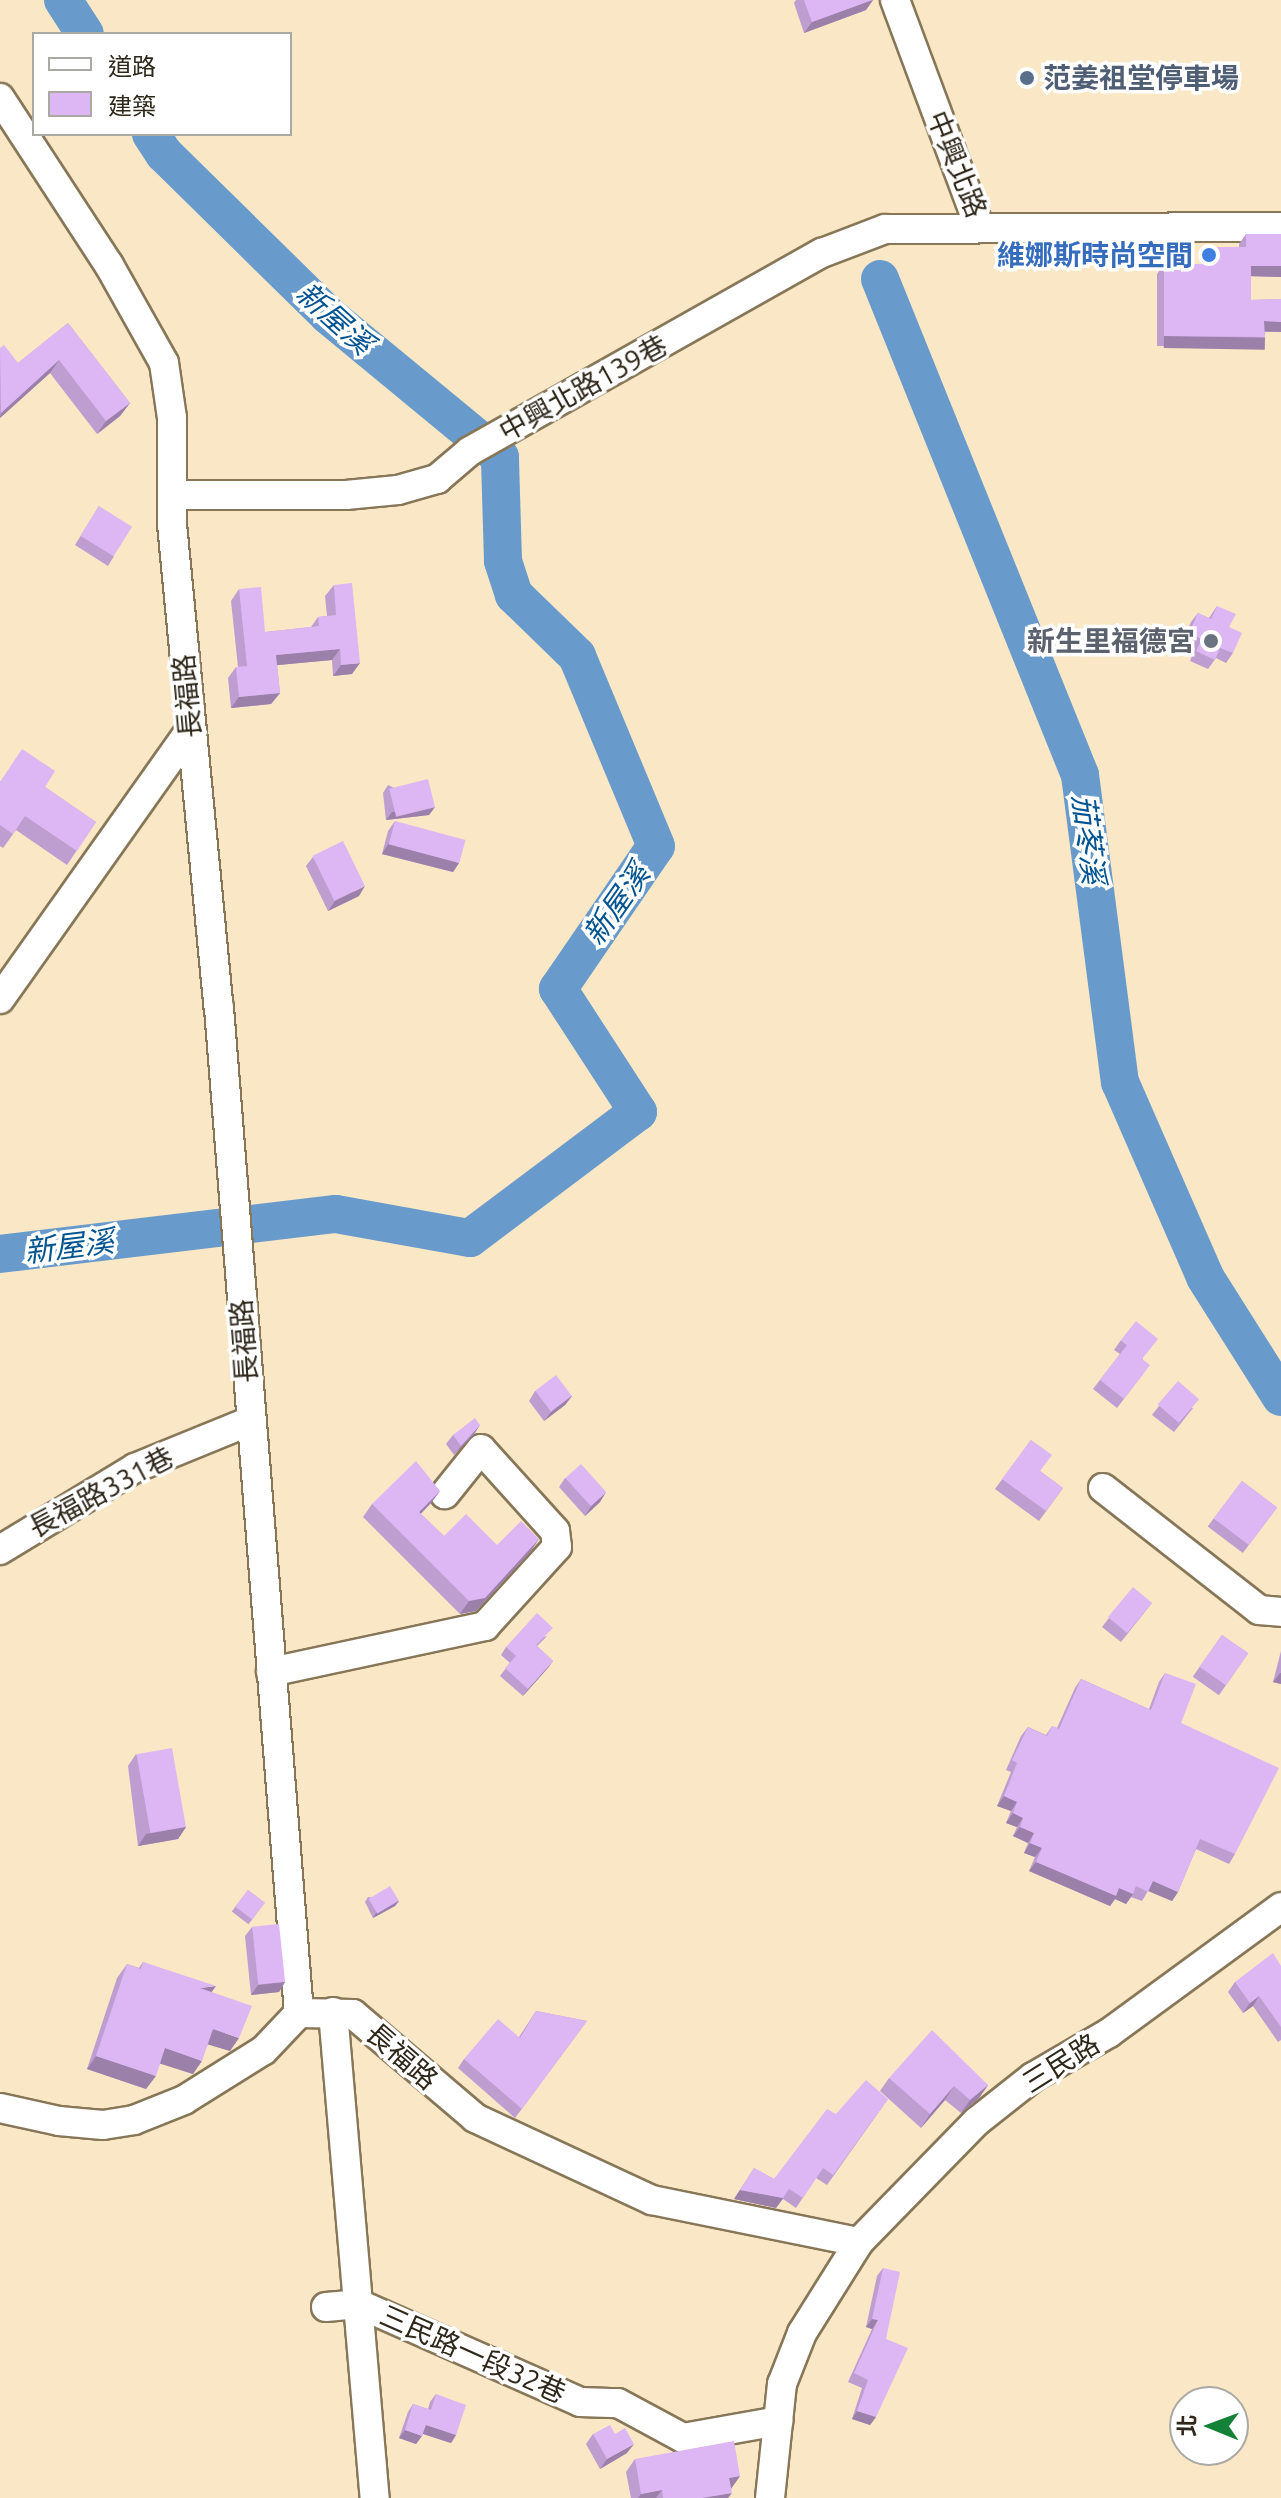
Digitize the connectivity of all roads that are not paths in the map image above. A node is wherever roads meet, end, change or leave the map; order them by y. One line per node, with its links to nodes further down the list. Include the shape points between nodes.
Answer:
1 (895, 0): 4 (street, 中興北路)
2 (0, 98): 5 (street, 長福路, via 102,254 164,363)
3 (1281, 227): 4 (street, 中興北路)
4 (980, 228): 5 (street, 中興北路139巷, via 885,229 853,238 470,451 437,479 398,490 346,495)
5 (175, 495): 6 (street, 長福路, via 172,524)
6 (189, 732): 7 (street); 8 (street, 長福路)
7 (0, 999)
8 (250, 1421): 11 (street, 長福路331巷, via 135,1468); 13 (street, 長福路)
9 (1103, 1488): 12 (street, via 1259,1610)
10 (445, 1494): 13 (street, via 481,1449 555,1531 557,1547 485,1626)
11 (0, 1550)
12 (1281, 1612)
13 (271, 1672): 16 (street, 長福路)
14 (1281, 1907): 18 (street, 三民路, via 1210,1964 1022,2086 976,2122)
15 (333, 2012): 16 (street, 長福路); 18 (street, 長福路, via 353,2014 475,2118 652,2200); 19 (street)
16 (299, 2013): 17 (street, via 264,2050 184,2100 134,2120 88,2124)
17 (0, 2108)
18 (859, 2242): 20 (street, 三民路, via 802,2333 782,2384)
19 (342, 2305): 20 (street, 三民路一段32巷, via 580,2402 618,2403 683,2438); 21 (street)
20 (778, 2421): 22 (street, 三民路)
21 (375, 2498)
22 (770, 2498)

